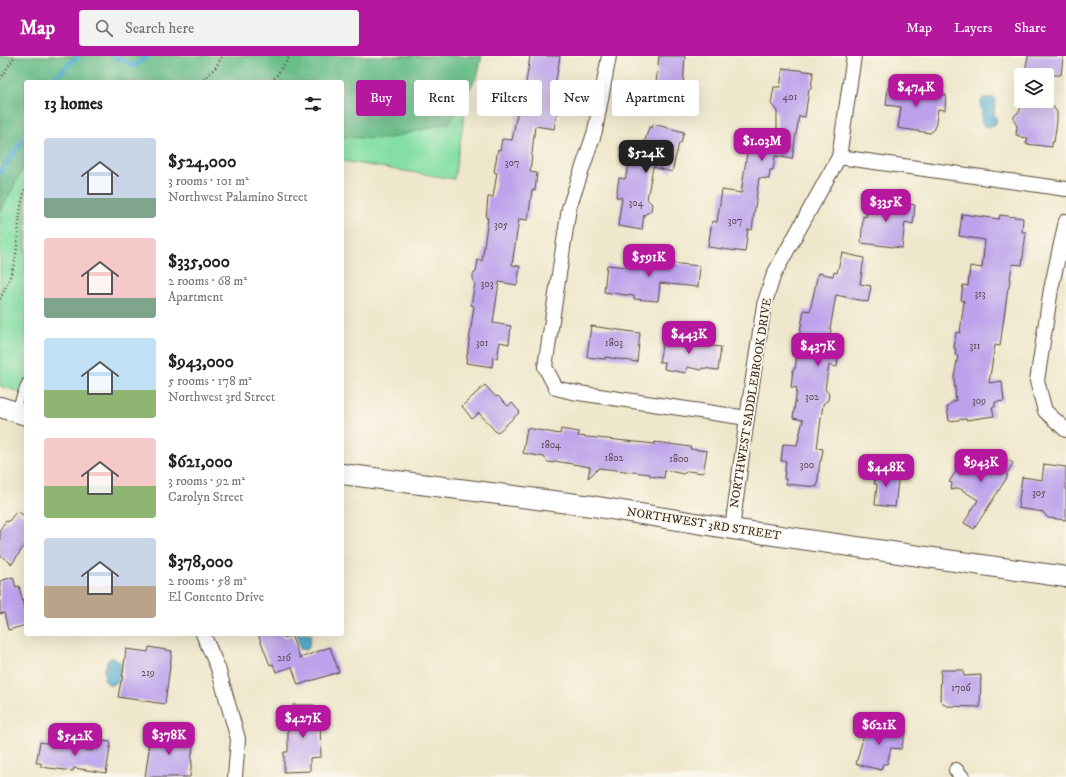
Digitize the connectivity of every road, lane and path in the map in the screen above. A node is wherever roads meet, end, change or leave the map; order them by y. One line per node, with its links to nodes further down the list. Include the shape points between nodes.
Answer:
1 (15, 56): 6 (path)
2 (222, 56): 7 (path, via 216,67)
3 (290, 56): 8 (path)
4 (609, 56): 16 (street, via 595,131 569,208 545,367 556,388)
5 (854, 56): 9 (street, NORTHWEST SADDLEBROOK DRIVE)
6 (0, 79)
7 (203, 80)
8 (273, 80)
9 (839, 157): 10 (street); 16 (street, NORTHWEST SADDLEBROOK DRIVE, via 774,274 764,305)
10 (1066, 189)
11 (24, 196): 13 (path, via 14,263)
12 (1066, 221): 17 (street, via 1051,289 1037,381 1045,411)
13 (0, 299)
14 (24, 387): 15 (lane)
15 (14, 412)
16 (747, 418): 19 (street, NORTHWEST SADDLEBROOK DRIVE)
17 (1066, 430)
18 (344, 474): 19 (street, NORTHWEST 3RD STREET, via 592,506)
19 (732, 529): 20 (street, NORTHWEST 3RD STREET)
20 (1066, 578)
21 (204, 636): 22 (street, via 218,668 238,739)
22 (235, 777)

